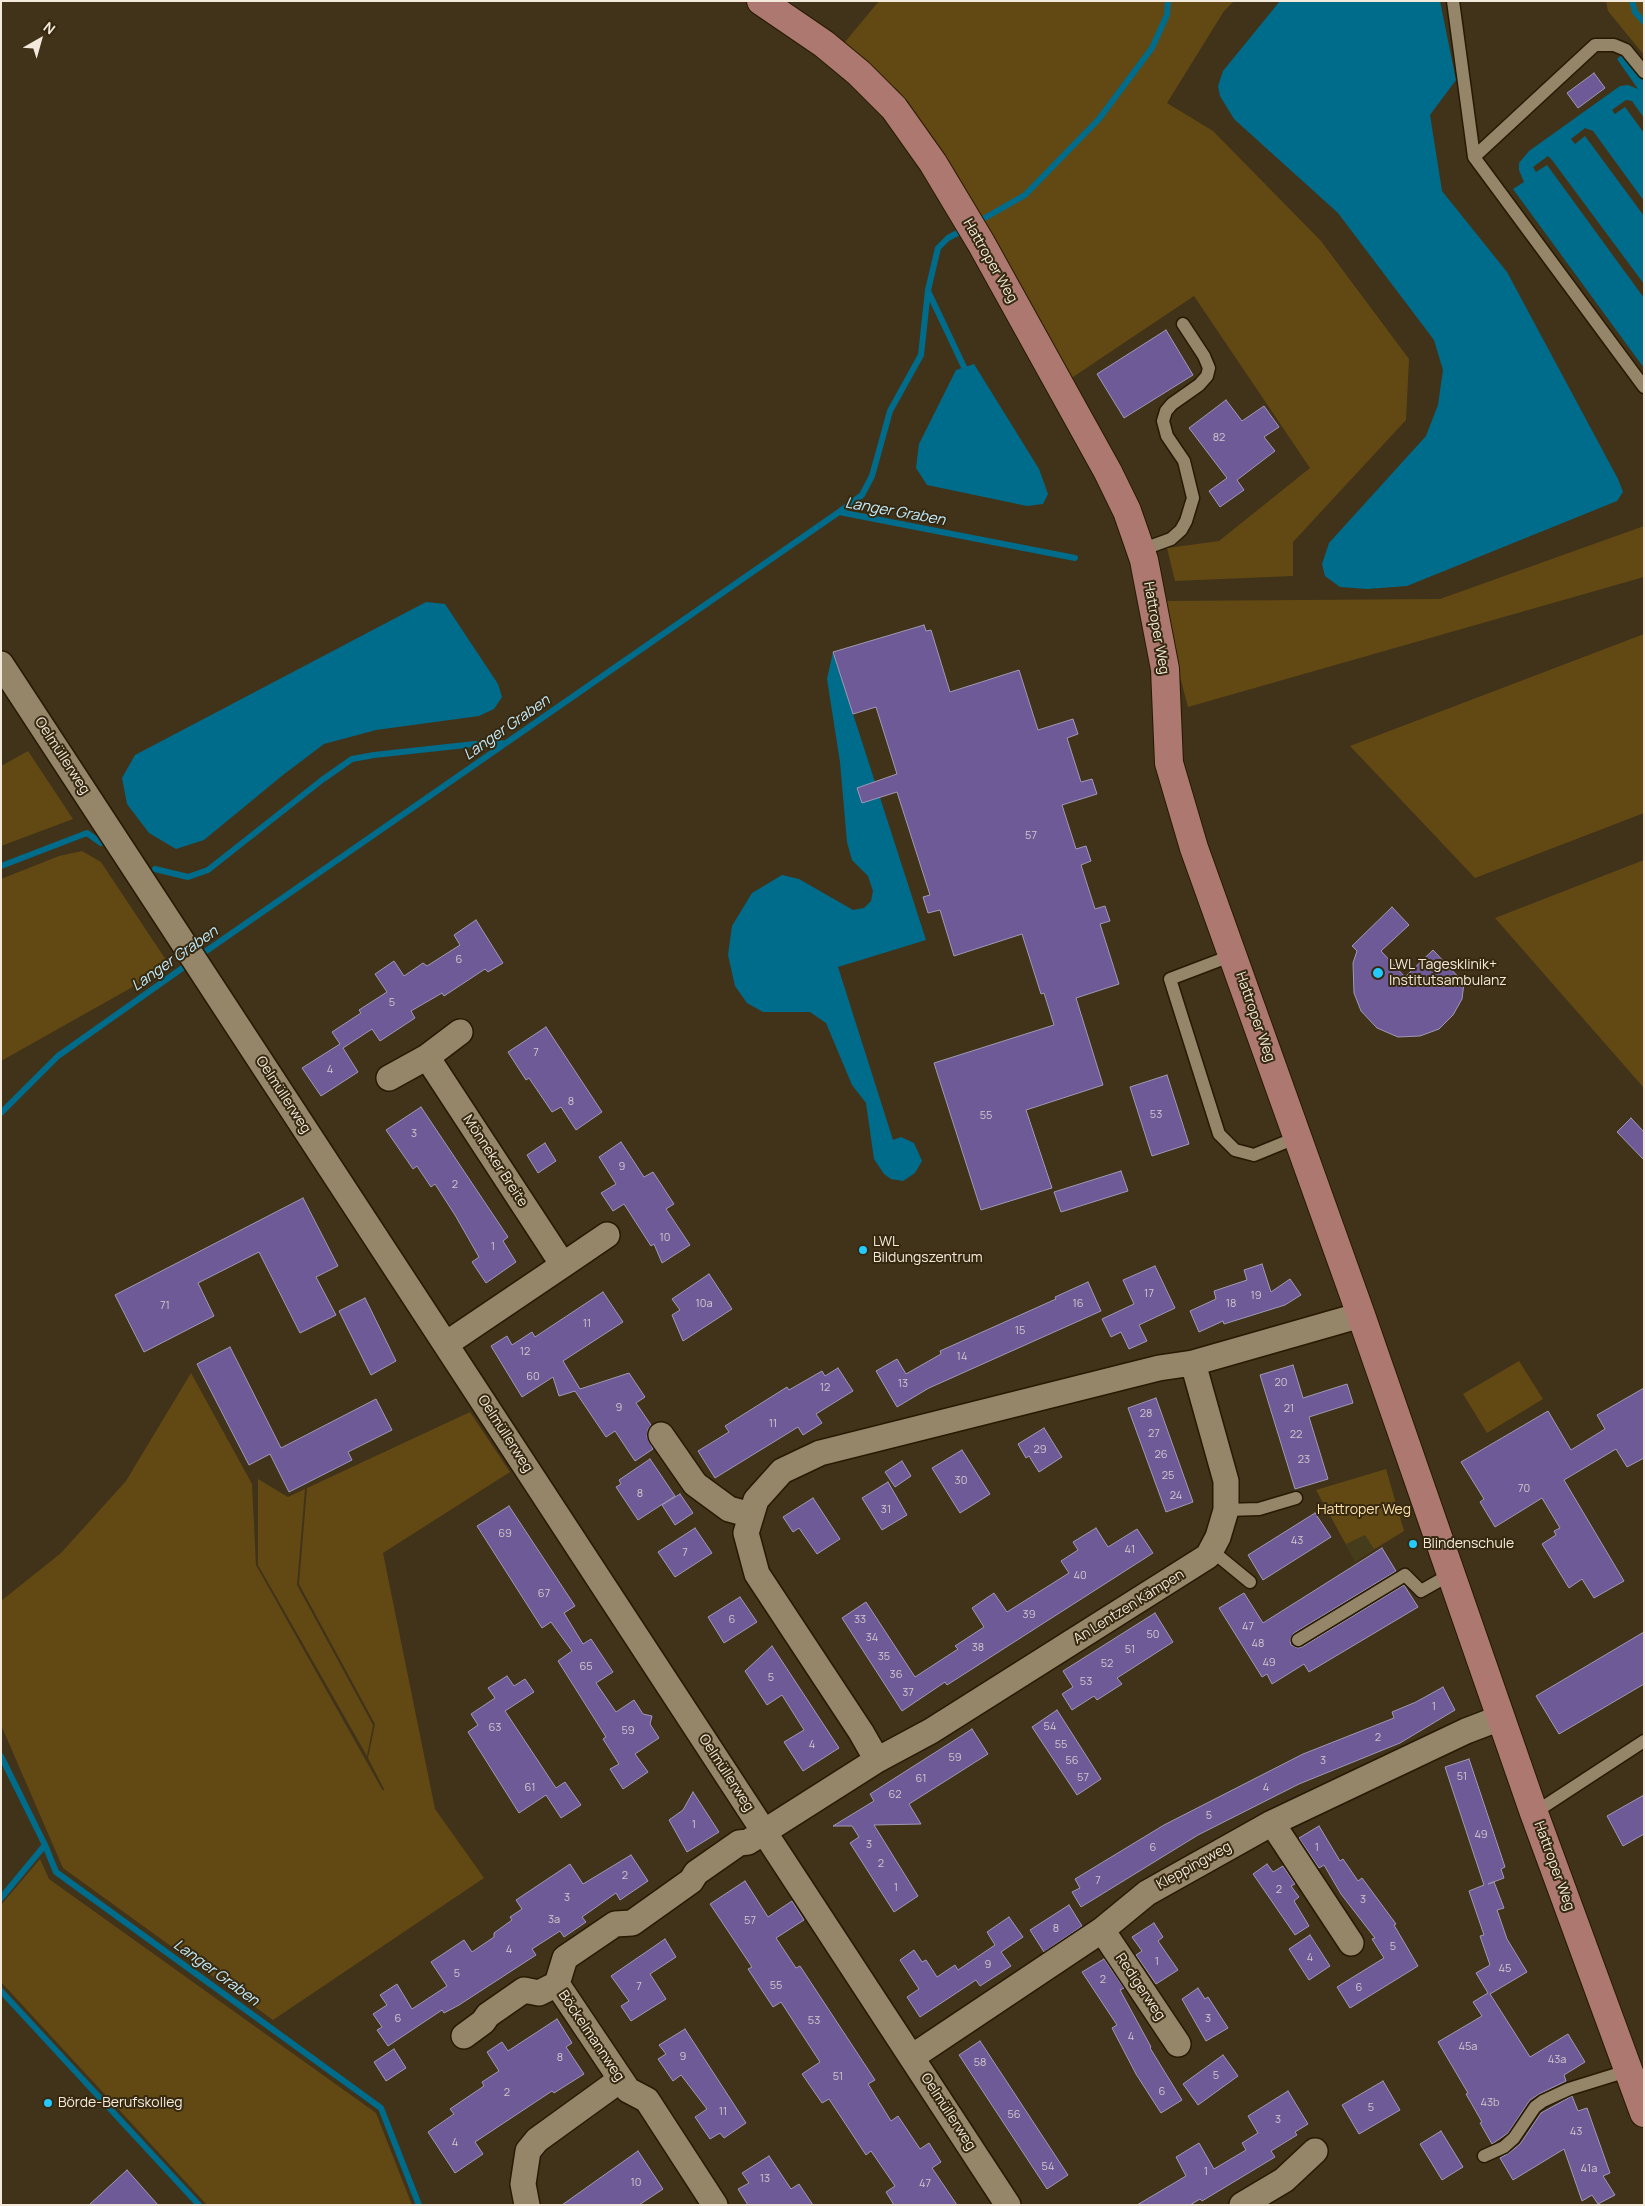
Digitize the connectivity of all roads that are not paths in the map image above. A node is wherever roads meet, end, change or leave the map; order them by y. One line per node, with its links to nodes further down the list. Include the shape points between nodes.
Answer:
1 (761, 1): 7 (main road, Hattroper Weg, via 824,44 859,73 894,108 933,163 1108,472)
2 (1452, 1): 4 (lane)
3 (1644, 72): 4 (lane, via 1626,50 1614,45 1595,44)
4 (1474, 157): 6 (lane)
5 (1183, 324): 7 (lane, via 1209,368 1199,385 1172,404 1163,421 1167,436 1184,461 1193,498 1181,530 1171,539)
6 (1644, 387)
7 (1141, 550): 9 (main road, Hattroper Weg, via 1165,669 1170,763 1194,848)
8 (1, 664): 17 (street, Oelmüllerweg)
9 (1233, 955): 13 (main road, Hattroper Weg); 13 (lane, via 1170,980 1219,1134 1235,1150 1254,1155)
10 (460, 1032): 11 (street)
11 (427, 1057): 12 (street); 15 (street, Mönneker Breite)
12 (389, 1078)
13 (1298, 1137): 16 (main road, Hattroper Weg)
14 (608, 1235): 15 (street)
15 (563, 1265): 17 (street)
16 (1361, 1315): 18 (street); 24 (main road, Hattroper Weg)
17 (446, 1344): 32 (street, Oelmüllerweg)
18 (1193, 1363): 21 (street, An Lentzen Kämpen, via 1226,1482); 22 (street, via 1159,1368 820,1453 782,1471 756,1500)
19 (661, 1434): 22 (street, via 695,1484 729,1509)
20 (1296, 1498): 21 (lane, via 1259,1508)
21 (1226, 1510): 23 (street, An Lentzen Kämpen)
22 (751, 1515): 29 (street, via 746,1533 756,1574)
23 (1211, 1550): 25 (lane); 29 (street, An Lentzen Kämpen, via 1208,1556 1182,1574 931,1731)
24 (1451, 1574): 26 (lane, via 1422,1590 1405,1575); 27 (main road, Hattroper Weg)
25 (1250, 1582)
26 (1298, 1640)
27 (1500, 1718): 30 (main road, Hattroper Weg); 31 (street, Kleppingweg)
28 (1644, 1741): 30 (lane)
29 (877, 1760): 32 (street, An Lentzen Kämpen)
30 (1534, 1813): 39 (main road, Hattroper Weg)
31 (1272, 1823): 33 (street, Kleppingweg, via 1146,1892); 34 (street)
32 (764, 1830): 35 (street, Böckelmannweg, via 710,1863 691,1881 632,1923 616,1924 565,1958); 38 (street, Oelmüllerweg)
33 (1102, 1930): 37 (street, Redigerweg); 38 (street, Kleppingweg)
34 (1351, 1942)
35 (557, 1984): 36 (street, Böckelmannweg, via 540,1993 524,1990); 40 (street, Böckelmannweg)
36 (464, 2036)
37 (1178, 2044)
38 (912, 2057): 46 (street, Oelmüllerweg)
39 (1627, 2071): 41 (main road, Hattroper Weg); 43 (lane, via 1569,2089 1543,2101 1535,2107 1514,2138 1504,2147)
40 (620, 2080): 44 (street, via 537,2140 528,2151 523,2184); 45 (street, Böckelmannweg, via 628,2090 647,2100)
41 (1644, 2113)
42 (1315, 2151): 47 (street, via 1284,2180)
43 (1484, 2156)
44 (527, 2205)
45 (715, 2205)
46 (1008, 2205)
47 (1242, 2205)

